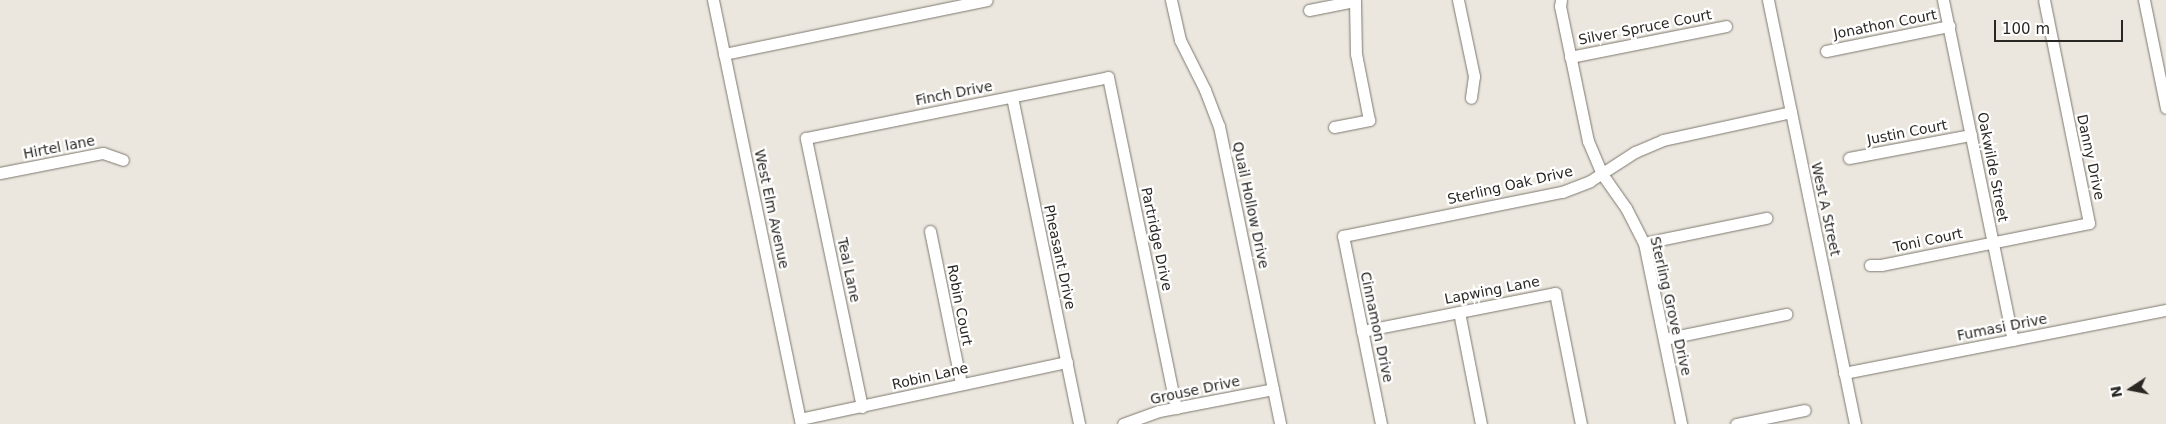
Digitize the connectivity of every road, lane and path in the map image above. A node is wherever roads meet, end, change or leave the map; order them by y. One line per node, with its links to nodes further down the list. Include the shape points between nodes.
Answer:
1 (713, 0): 16 (street, West Elm Avenue)
2 (986, 0): 11 (street)
3 (1170, 0): 45 (street, Quail Hollow Drive, via 1180,40 1219,126)
4 (1458, 0): 20 (street, via 1474,76)
5 (1561, 0): 17 (street, Sterling Grove Drive)
6 (1768, 0): 22 (street, West A Street)
7 (1943, 0): 14 (street, Oakwilde Street)
8 (2044, 0): 33 (street, Danny Drive, via 2089,222)
9 (2144, 0): 21 (street)
10 (1355, 1): 12 (street); 23 (street, via 1356,54 1369,120)
11 (939, 5): 16 (street)
12 (1309, 10)
13 (1726, 26): 17 (street, Silver Spruce Court)
14 (1949, 26): 15 (street, Jonathon Court); 24 (street, Oakwilde Street)
15 (1826, 51)
16 (724, 54): 49 (street, West Elm Avenue)
17 (1570, 57): 29 (street, Sterling Grove Drive, via 1588,141)
18 (1108, 77): 19 (street, Finch Drive); 47 (street, Partridge Drive)
19 (1012, 97): 25 (street, Finch Drive); 42 (street, Pheasant Drive)
20 (1471, 98)
21 (2166, 108)
22 (1791, 112): 29 (street, Sterling Oak Drive, via 1663,140 1635,152); 43 (street, West A Street)
23 (1334, 128)
24 (1971, 135): 26 (street, Justin Court); 33 (street, Oakwilde Street)
25 (806, 138): 46 (street, Teal Lane)
26 (1849, 158)
27 (123, 160): 28 (street, Hirtel lane, via 103,153)
28 (0, 173)
29 (1602, 174): 32 (street, Sterling Oak Drive, via 1562,192); 34 (street, Sterling Grove Drive, via 1626,208)
30 (1766, 218): 34 (street)
31 (930, 231): 44 (street, Robin Court)
32 (1343, 236): 39 (street, Cinnamon Drive)
33 (1993, 242): 35 (street, Toni Court); 41 (street, Oakwilde Street)
34 (1644, 243): 40 (street, Sterling Grove Drive)
35 (1870, 265)
36 (2166, 310): 41 (street, Fumasi Drive)
37 (1459, 312): 39 (street, Lapwing Lane); 54 (street); 55 (street, Lapwing Lane, via 1555,293)
38 (1786, 314): 40 (street)
39 (1362, 332): 53 (street, Cinnamon Drive)
40 (1664, 339): 56 (street, Sterling Grove Drive)
41 (2013, 340): 43 (street, Fumasi Drive)
42 (1066, 362): 44 (street, Robin Lane); 50 (street, Pheasant Drive)
43 (1844, 373): 58 (street, West A Street)
44 (961, 384): 46 (street, Robin Lane)
45 (1273, 389): 47 (street, Grouse Drive); 52 (street, Quail Hollow Drive)
46 (862, 407): 49 (street, Robin Lane)
47 (1176, 408): 51 (street, Grouse Drive)
48 (1805, 410): 57 (street)
49 (801, 422)
50 (1079, 424)
51 (1123, 424)
52 (1280, 424)
53 (1381, 424)
54 (1482, 424)
55 (1581, 424)
56 (1681, 424)
57 (1736, 424)
58 (1855, 424)

